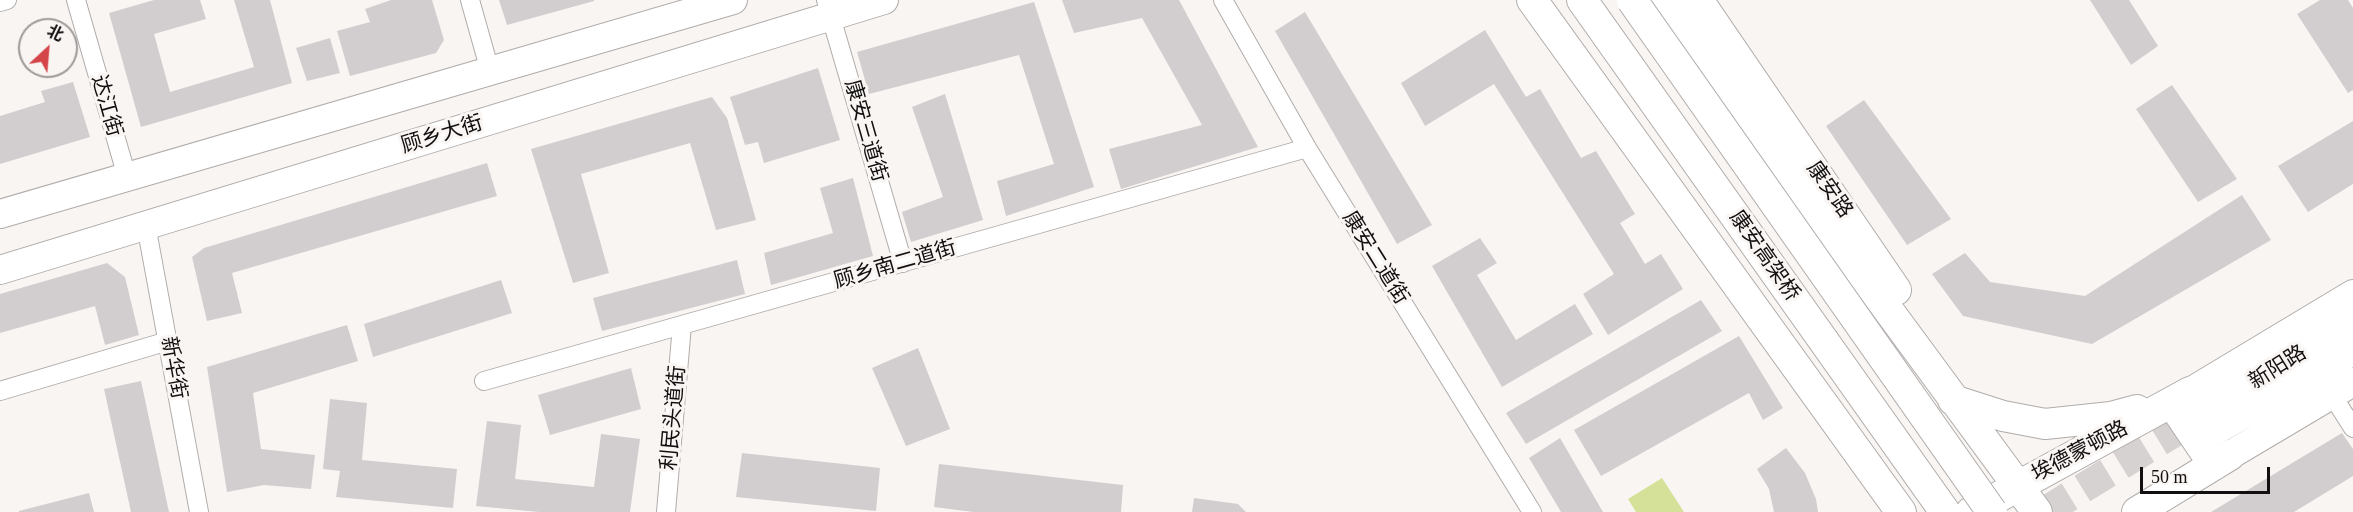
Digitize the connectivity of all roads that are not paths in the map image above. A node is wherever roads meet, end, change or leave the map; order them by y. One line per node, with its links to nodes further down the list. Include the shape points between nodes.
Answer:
1 (7, 0): 13 (street)
2 (76, 0): 17 (street, 达江街)
3 (470, 0): 15 (street)
4 (733, 0): 15 (main road)
5 (884, 0): 14 (main road, 顾乡大街)
6 (1223, 0): 16 (street, 康安二道街)
7 (1532, 0): 37 (highway)
8 (1557, 0): 38 (highway, via 1876,448)
9 (1582, 0): 39 (highway, 康安高架桥)
10 (1632, 0): 41 (highway, 康安高架桥, bridge)
11 (1664, 0): 30 (highway, 康安路)
12 (1698, 0): 30 (highway, 康安路, via 1916,321)
13 (0, 2)
14 (829, 8): 19 (main road, 顾乡大街); 20 (street, 康安三道街)
15 (490, 71): 17 (main road)
16 (1307, 148): 20 (street, 顾乡南二道街); 36 (street, 康安二道街)
17 (127, 177): 18 (main road)
18 (0, 214)
19 (146, 225): 21 (main road, 顾乡大街); 25 (street, 新华街)
20 (903, 262): 24 (street, 顾乡南二道街)
21 (0, 270)
22 (2353, 294): 31 (main road)
23 (2353, 321): 31 (main road, 新阳路)
24 (682, 325): 27 (street, 顾乡南二道街); 35 (street, 利民头道街)
25 (168, 341): 29 (street); 34 (street, 新华街)
26 (2353, 351): 31 (main road, 新阳路)
27 (484, 381)
28 (2343, 388): 31 (main road); 32 (street)
29 (0, 391)
30 (1949, 394): 31 (highway, via 2003,416 2059,424 2111,417); 33 (highway, 康安路)
31 (2201, 423): 33 (highway, 埃德蒙顿路); 43 (highway)
32 (2353, 428)
33 (2017, 485): 40 (highway, 埃德蒙顿路); 42 (highway, 康安路)
34 (199, 512)
35 (666, 512)
36 (1532, 512)
37 (1901, 512)
38 (1906, 512)
39 (1945, 512)
40 (1971, 512)
41 (1992, 512)
42 (2037, 512)
43 (2137, 512)

